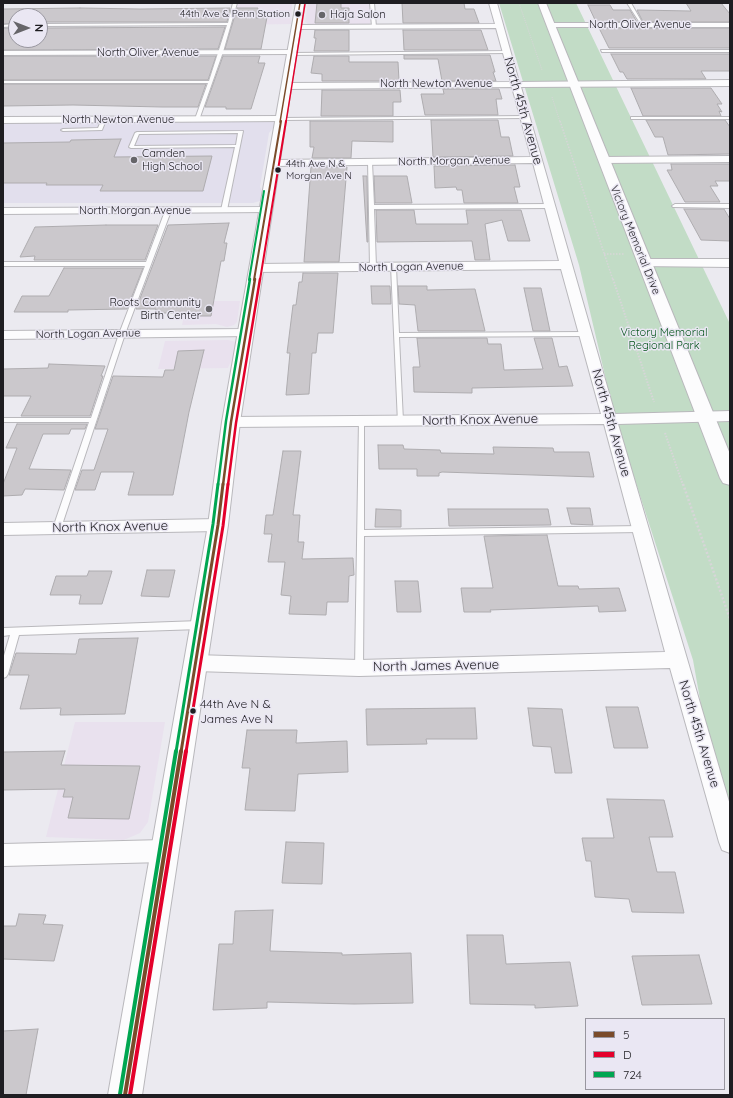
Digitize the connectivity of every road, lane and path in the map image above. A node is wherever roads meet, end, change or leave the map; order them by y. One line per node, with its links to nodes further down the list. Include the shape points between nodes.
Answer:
1 (235, 3): 8 (lane)
2 (300, 3): 14 (street)
3 (372, 3): 15 (lane)
4 (493, 3): 13 (street, North 45th Avenue)
5 (519, 3): 22 (path)
6 (542, 3): 10 (street, Victory Memorial Drive)
7 (629, 3): 11 (lane)
8 (229, 24): 9 (lane); 18 (lane)
9 (48, 25)
10 (551, 25): 11 (street, North Oliver Avenue); 25 (street, Victory Memorial Drive)
11 (643, 25): 12 (street, North Oliver Avenue)
12 (730, 25)
13 (500, 26): 15 (street); 19 (street, North 45th Avenue)
14 (297, 27): 15 (street); 21 (street)
15 (374, 27)
16 (602, 51): 17 (lane)
17 (730, 51)
18 (221, 52): 20 (street, North Oliver Avenue); 21 (street, North Oliver Avenue); 24 (lane)
19 (507, 52): 21 (lane); 27 (street, North 45th Avenue)
20 (3, 53)
21 (292, 53): 28 (street)
22 (542, 71)
23 (3, 82): 24 (lane)
24 (210, 82): 33 (lane)
25 (574, 83): 26 (street, North Newton Avenue); 27 (street, North Newton Avenue); 41 (street, Victory Memorial Drive)
26 (730, 83)
27 (515, 84): 28 (street, North Newton Avenue); 30 (street, North 45th Avenue)
28 (287, 86): 34 (street)
29 (551, 97): 65 (path)
30 (525, 117): 34 (lane); 40 (street, North 45th Avenue)
31 (633, 118): 32 (lane)
32 (730, 118)
33 (197, 119): 34 (street, North Newton Avenue); 36 (street, North Newton Avenue)
34 (281, 119): 43 (street)
35 (3, 120): 36 (street, North Newton Avenue)
36 (104, 120): 37 (lane, via 100,129)
37 (63, 130)
38 (238, 146): 38 (lane, via 192,146 131,147 137,133 241,132); 49 (lane)
39 (730, 159): 41 (street)
40 (537, 160): 42 (street, North Morgan Avenue); 44 (street, North 45th Avenue)
41 (604, 160): 54 (street, Victory Memorial Drive)
42 (370, 162): 43 (street, North Morgan Avenue); 47 (lane)
43 (274, 163): 50 (street)
44 (550, 206): 47 (lane); 56 (street, North 45th Avenue)
45 (675, 206): 46 (lane)
46 (730, 206)
47 (371, 207): 58 (lane)
48 (168, 210): 49 (street, North Morgan Avenue); 51 (street, North Morgan Avenue); 53 (lane)
49 (224, 210): 50 (street, North Morgan Avenue)
50 (266, 210): 59 (street)
51 (3, 212)
52 (3, 264): 53 (lane)
53 (147, 264): 61 (lane)
54 (644, 264): 55 (street); 66 (street, Victory Memorial Drive)
55 (730, 264)
56 (567, 265): 57 (street, North Logan Avenue); 63 (street, North 45th Avenue)
57 (393, 266): 58 (street, North Logan Avenue); 62 (lane)
58 (373, 267): 59 (street, North Logan Avenue)
59 (256, 268): 60 (street)
60 (246, 333): 61 (street, North Logan Avenue); 73 (street)
61 (122, 334): 64 (street, North Logan Avenue); 70 (lane)
62 (396, 334): 63 (lane); 72 (lane)
63 (586, 334): 68 (street, North 45th Avenue)
64 (3, 335)
65 (655, 403)
66 (705, 416): 67 (street, North Knox Avenue); 68 (street, North Knox Avenue); 75 (street, Victory Memorial Drive)
67 (730, 416)
68 (610, 419): 72 (street, North Knox Avenue); 79 (street, North 45th Avenue)
69 (3, 420): 70 (lane)
70 (93, 420): 77 (lane)
71 (361, 421): 72 (street, North Knox Avenue); 73 (street, North Knox Avenue); 80 (lane)
72 (400, 421)
73 (231, 422): 76 (street)
74 (664, 431): 81 (path)
75 (730, 478)
76 (218, 525): 77 (street, North Knox Avenue); 82 (street)
77 (57, 528): 78 (street, North Knox Avenue)
78 (3, 529)
79 (640, 529): 80 (lane); 85 (street, North 45th Avenue)
80 (360, 532): 87 (lane)
81 (730, 619)
82 (201, 625): 83 (lane); 86 (street)
83 (16, 631): 84 (lane); 88 (lane)
84 (3, 632)
85 (677, 660): 87 (street, North James Avenue); 89 (street, North 45th Avenue)
86 (195, 662): 87 (street, North James Avenue); 90 (street)
87 (359, 668)
88 (3, 674)
89 (730, 842)
90 (164, 851): 91 (street); 92 (street)
91 (3, 855)
92 (125, 1095)

